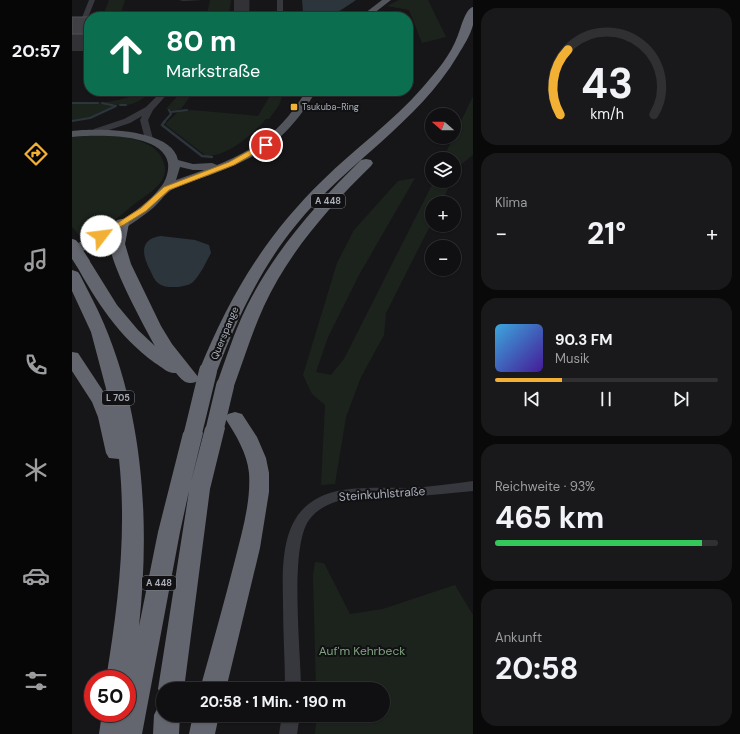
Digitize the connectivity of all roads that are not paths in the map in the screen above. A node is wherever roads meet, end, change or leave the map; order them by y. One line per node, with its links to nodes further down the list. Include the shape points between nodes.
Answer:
1 (92, 0): 5 (street)
2 (280, 0): 6 (street)
3 (387, 0): 7 (main road)
4 (473, 10): 34 (highway, Querspange / A 448, bridge, via 462,42 437,79 293,218 270,248 236,304 208,372 169,532)
5 (87, 12)
6 (280, 12)
7 (371, 12)
8 (473, 46): 22 (highway, Querspange / A 448, bridge, via 439,94 335,193 297,237 272,276 245,328 225,386)
9 (161, 96): 11 (street)
10 (308, 96): 15 (main road, via 298,115 283,131 266,145)
11 (149, 109): 12 (street, via 127,121); 14 (street, via 143,123)
12 (97, 132): 13 (main road); 14 (main road, via 127,133)
13 (72, 134)
14 (149, 139): 16 (main road, via 167,150)
15 (240, 159): 16 (main road, via 201,167); 17 (main road)
16 (174, 162): 17 (main road, via 174,173)
17 (166, 188): 18 (main road, via 152,202)
18 (122, 223): 20 (main road); 20 (highway, L 705, via 117,244 123,264 164,347 190,378 152,353 129,331)
19 (72, 246): 20 (highway, L 705, bridge)
20 (76, 263): 24 (highway, L 705, via 116,390 129,459)
21 (72, 357): 24 (highway, via 108,417 117,456 121,501)
22 (225, 423): 26 (highway, Querspange / A 448, via 200,489); 27 (highway, via 247,436 257,462 259,497 245,565)
23 (473, 486): 28 (street, Steinkuhlstraße, via 331,498 306,514 296,533 290,564)
24 (134, 529): 25 (highway, L 705)
25 (120, 670)
26 (172, 682)
27 (215, 682)
28 (292, 682)
29 (114, 722): 33 (highway)
30 (167, 722): 35 (highway)
31 (205, 722): 36 (highway)
32 (290, 722): 37 (street)
33 (112, 734)
34 (129, 734)
35 (166, 734)
36 (202, 734)
37 (288, 734)

